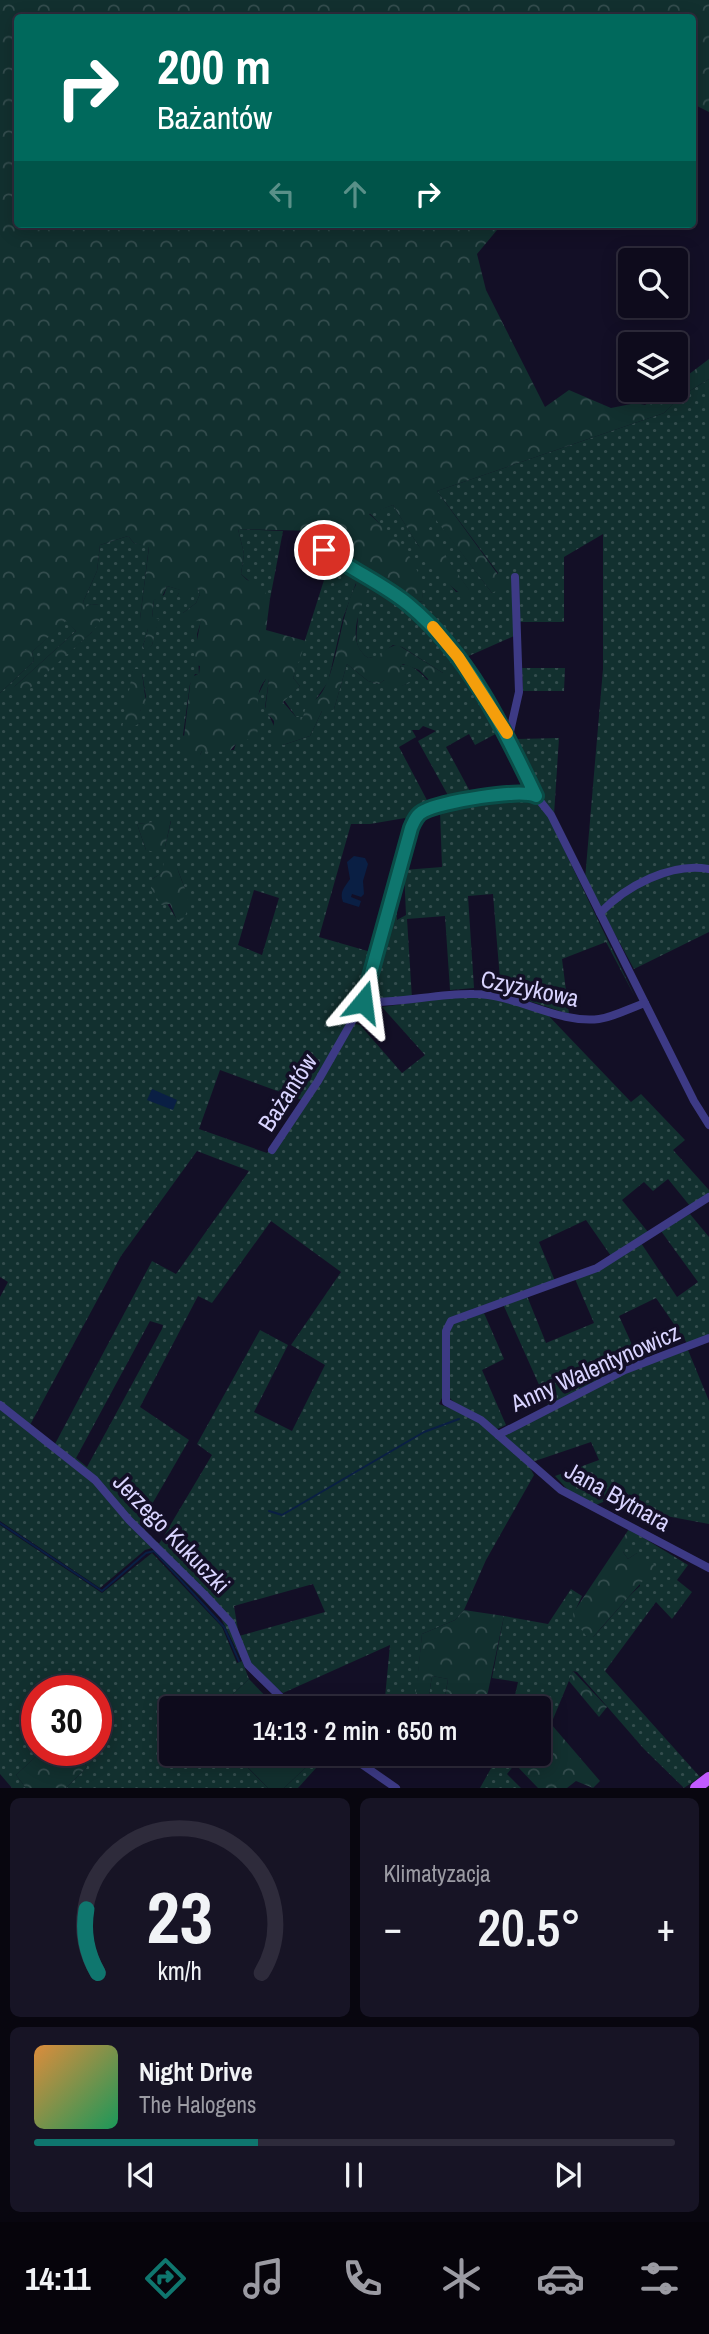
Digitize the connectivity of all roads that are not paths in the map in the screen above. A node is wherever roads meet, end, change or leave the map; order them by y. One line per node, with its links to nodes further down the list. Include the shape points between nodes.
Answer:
1 (324, 550): 3 (street, via 398,597 435,629)
2 (514, 577): 3 (street, via 519,692)
3 (509, 736): 4 (street)
4 (536, 796): 6 (street, via 551,815); 7 (street, Bażantów, via 516,793 419,814 411,828)
5 (709, 869): 6 (street, via 687,866 667,873 625,893)
6 (600, 913): 8 (street)
7 (363, 1002): 8 (street, Czyżykowa, via 494,995 579,1019 601,1019); 10 (street, Bażantów)
8 (645, 1003): 9 (street)
9 (709, 1125)
10 (272, 1150)
11 (709, 1197): 14 (street, Jana Bytnara, via 597,1268 451,1321 446,1331 446,1402 475,1416)
12 (709, 1338): 14 (street, Anny Walentynowicz, via 625,1370)
13 (0, 1405): 16 (street, Jerzego Kukuczki, via 95,1480 231,1623 248,1665)
14 (498, 1435): 15 (street, Jana Bytnara, via 561,1490)
15 (709, 1568)
16 (280, 1696)
17 (364, 1766): 19 (street)
18 (709, 1778): 20 (main road)
19 (396, 1788)
20 (696, 1788)

